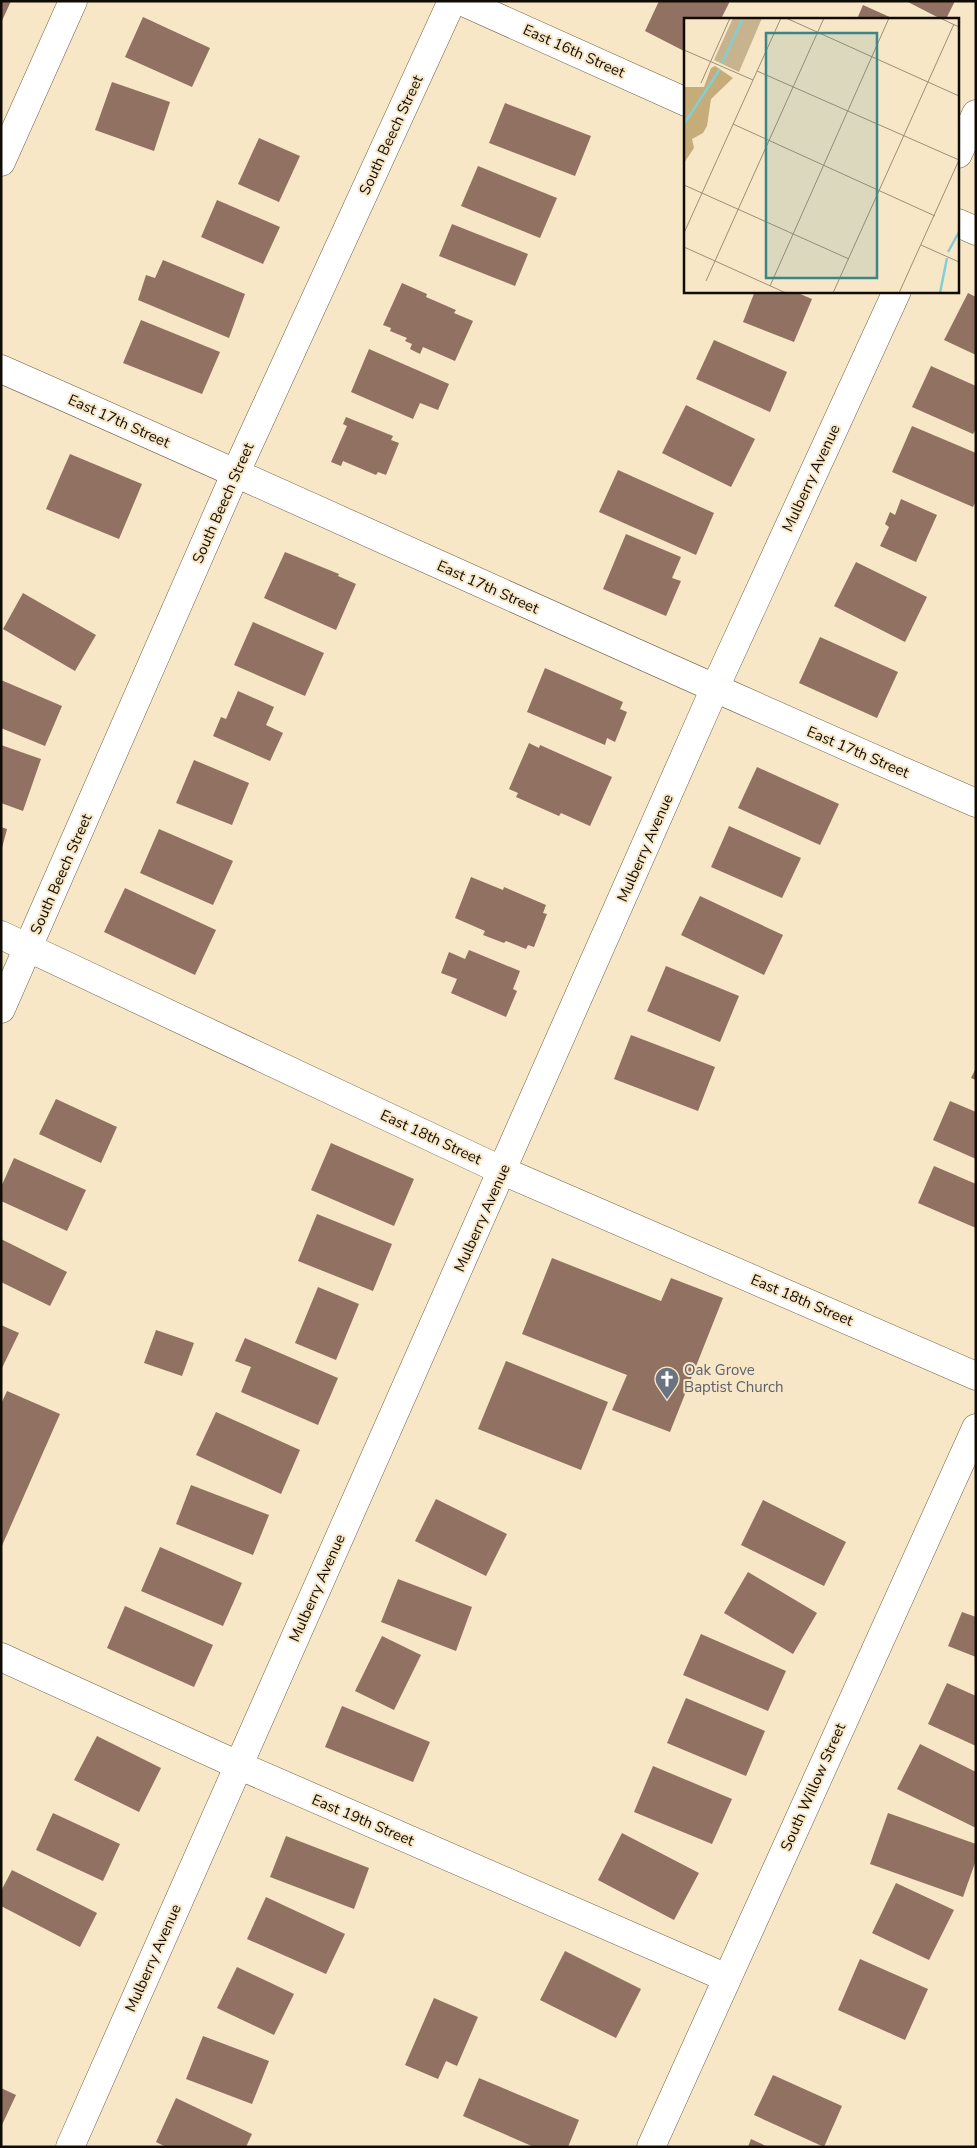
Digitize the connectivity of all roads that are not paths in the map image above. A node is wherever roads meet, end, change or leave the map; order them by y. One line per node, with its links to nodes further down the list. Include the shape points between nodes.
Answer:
1 (74, 1): 7 (street)
2 (452, 1): 12 (street, South Beech Street)
3 (462, 1): 4 (street, East 16th Street)
4 (684, 101)
5 (976, 114): 6 (street)
6 (960, 150)
7 (1, 162)
8 (960, 225): 9 (street)
9 (976, 231)
10 (897, 292): 13 (street, Mulberry Avenue)
11 (1, 369): 12 (street, East 17th Street)
12 (236, 472): 13 (street, East 17th Street); 16 (street, South Beech Street)
13 (714, 690): 14 (street, East 17th Street); 18 (street, Mulberry Avenue)
14 (976, 803)
15 (1, 935): 16 (street, East 18th Street)
16 (29, 947): 17 (street, South Beech Street); 18 (street, East 18th Street)
17 (1, 1009)
18 (503, 1171): 19 (street, East 18th Street); 22 (street, Mulberry Avenue)
19 (976, 1376)
20 (976, 1428): 23 (street, South Willow Street)
21 (1, 1657): 22 (street, East 19th Street)
22 (238, 1765): 23 (street, East 19th Street); 24 (street, Mulberry Avenue)
23 (727, 1978): 25 (street, South Willow Street)
24 (70, 2147)
25 (651, 2147)

